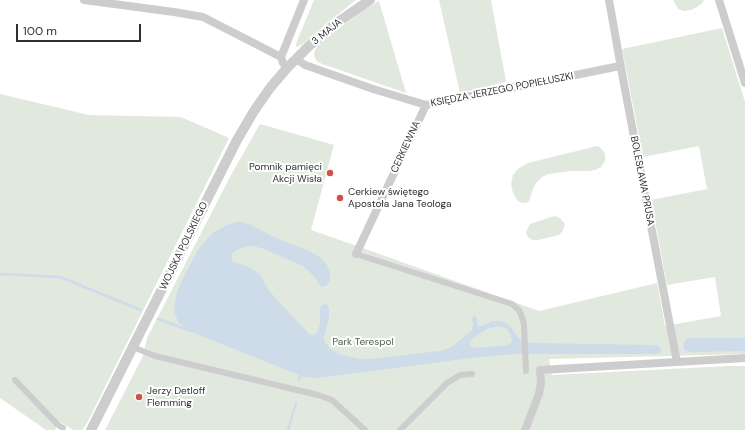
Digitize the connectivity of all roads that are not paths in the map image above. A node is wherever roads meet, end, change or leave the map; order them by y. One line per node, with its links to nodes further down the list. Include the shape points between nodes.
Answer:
1 (84, 0): 6 (street)
2 (304, 0): 7 (street)
3 (370, 0): 8 (street, 3 MAJA, via 335,24)
4 (609, 0): 9 (street, BOLESŁAWA PRUSA)
5 (719, 0): 11 (street)
6 (101, 1): 7 (street, via 203,17)
7 (280, 57): 10 (street)
8 (296, 59): 10 (street, 3 MAJA); 12 (street, KSIĘDZA JERZEGO POPIEŁUSZKI, via 366,87)
9 (620, 66): 12 (street, KSIĘDZA JERZEGO POPIEŁUSZKI); 16 (street, BOLESŁAWA PRUSA)
10 (287, 68): 14 (street, WOJSKA POLSKIEGO, via 254,111 237,140)
11 (745, 82)
12 (426, 105): 13 (street, CERKIEWNA)
13 (356, 254): 17 (street, via 512,304 519,310 524,325)
14 (133, 347): 21 (street, WOJSKA POLSKIEGO); 22 (street, via 155,356 332,400)
15 (745, 358): 16 (street)
16 (677, 362): 24 (street, via 540,370 539,394)
17 (526, 371)
18 (472, 374): 23 (street, via 460,375 447,383)
19 (15, 380): 20 (street)
20 (63, 428)
21 (91, 430)
22 (365, 430)
23 (400, 430)
24 (525, 430)

